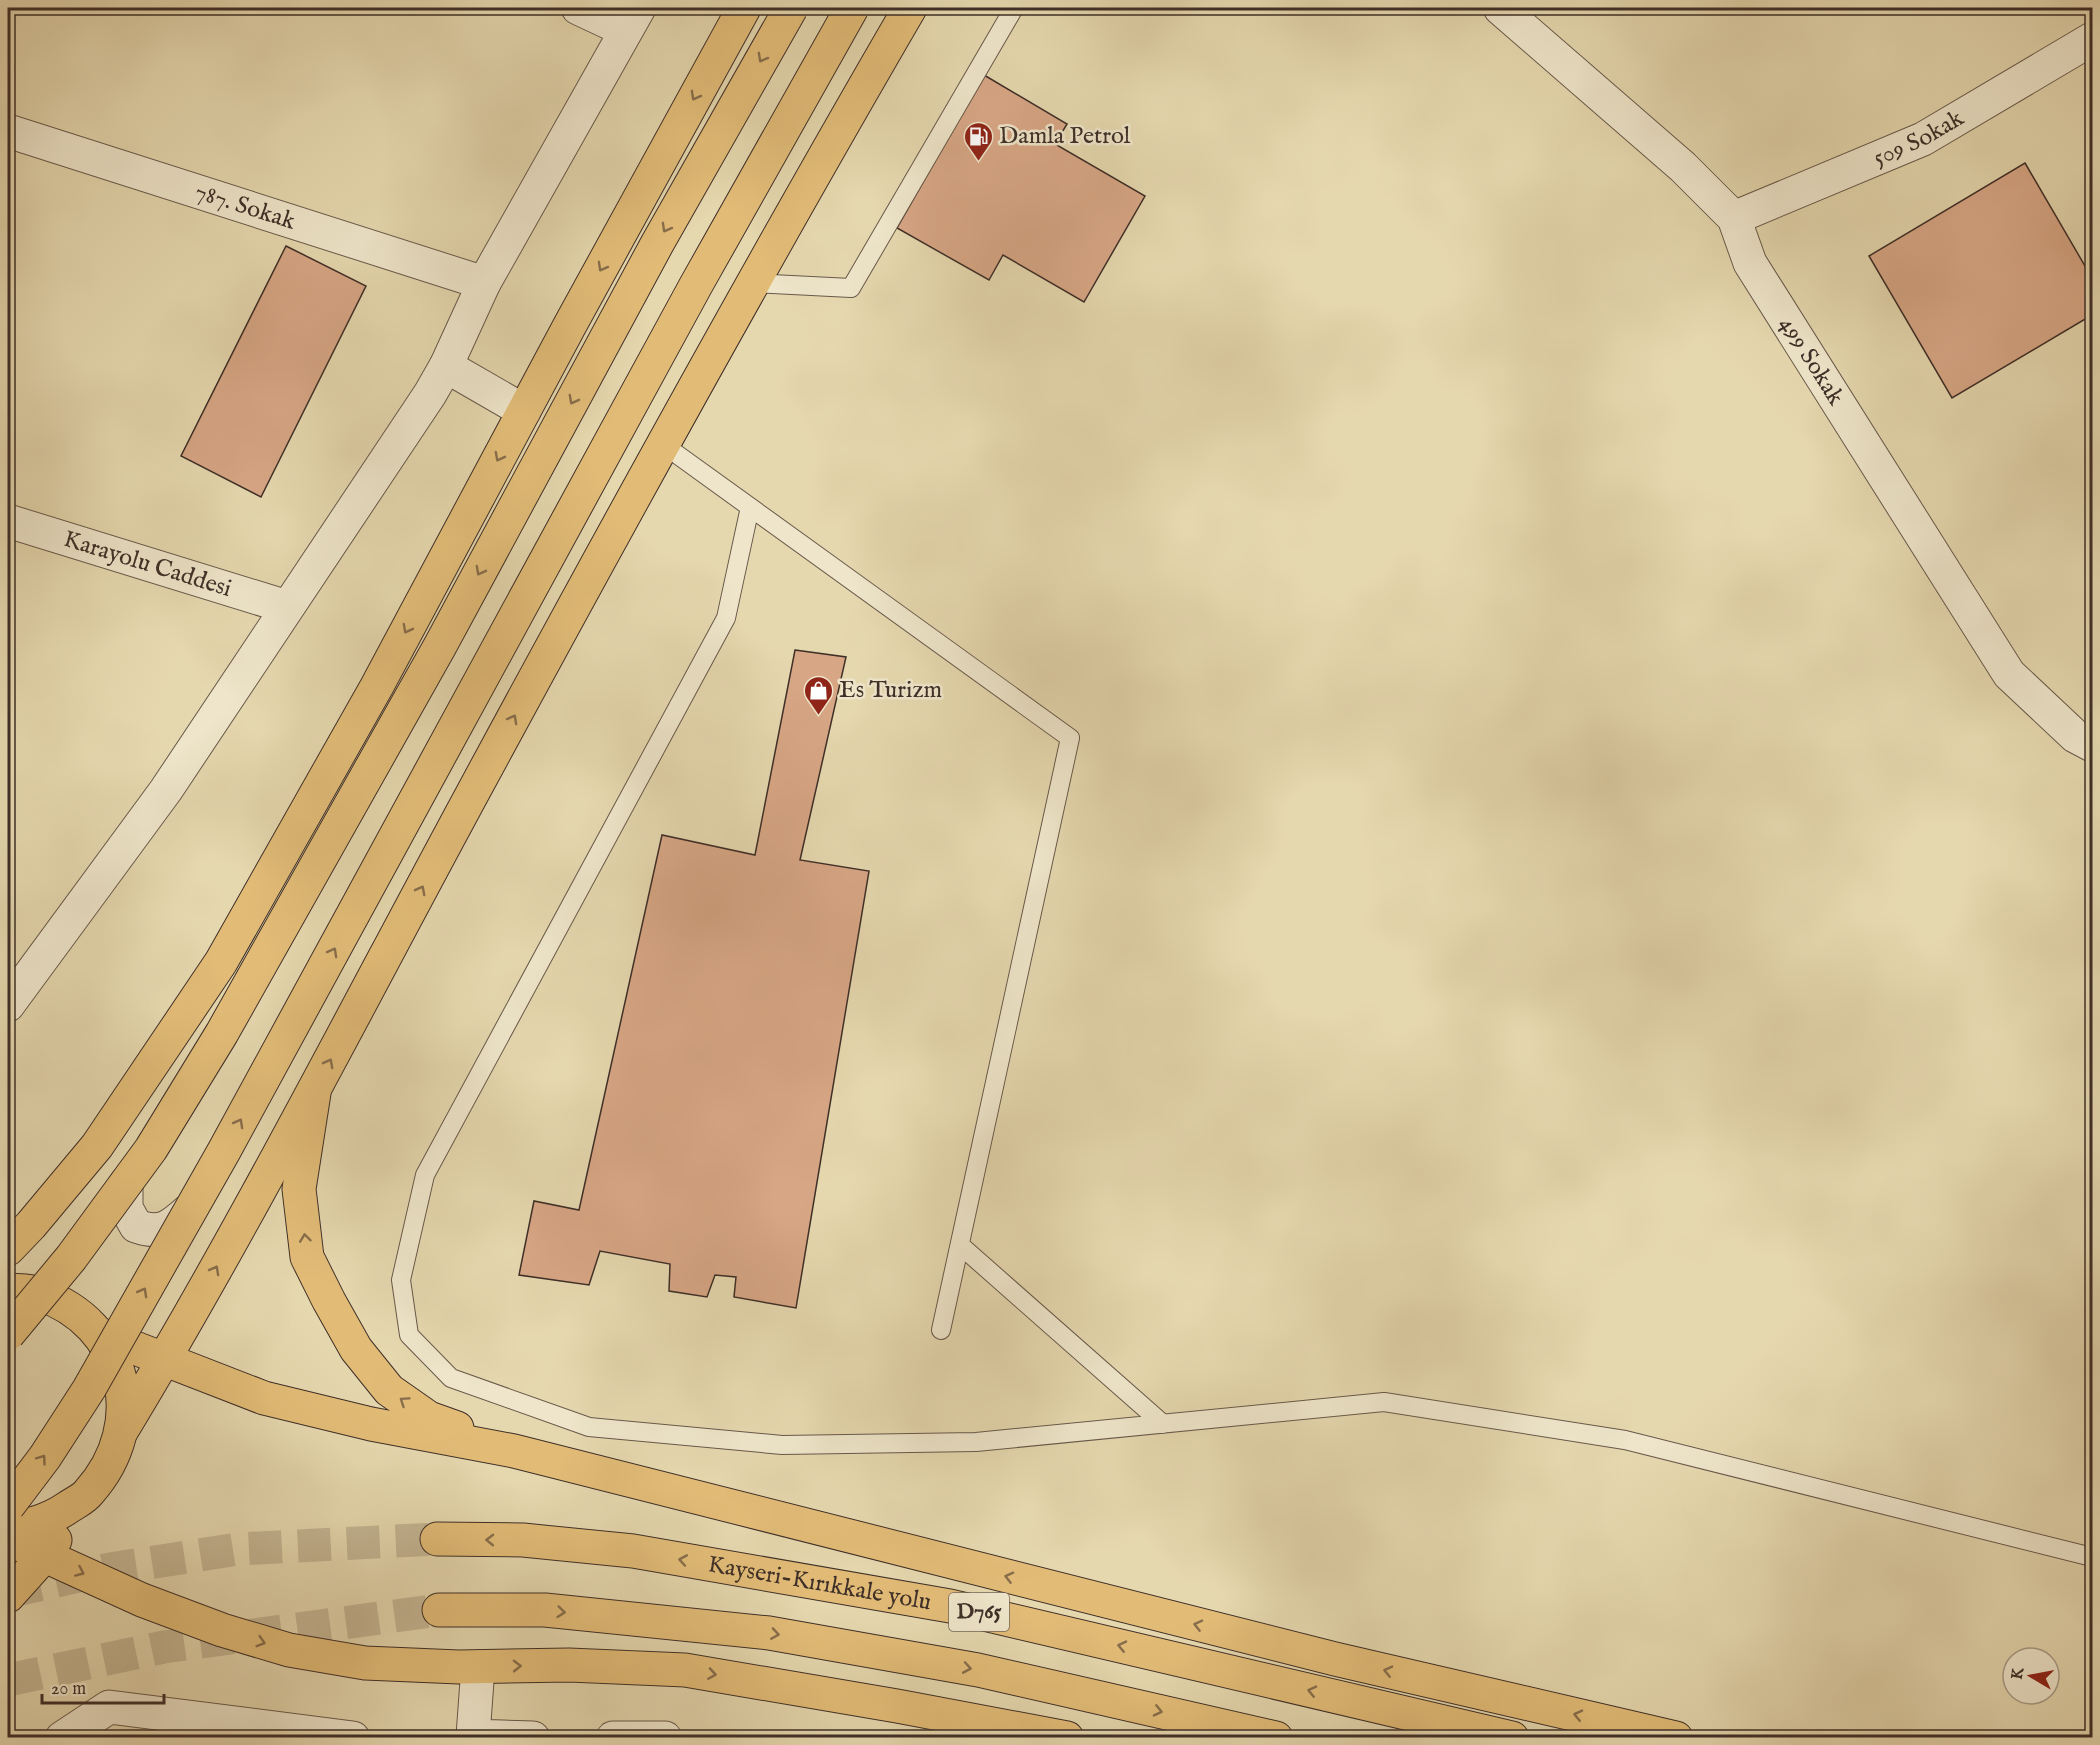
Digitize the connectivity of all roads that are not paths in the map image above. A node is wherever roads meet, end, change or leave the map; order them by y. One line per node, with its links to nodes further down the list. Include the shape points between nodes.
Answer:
1 (578, 8): 8 (street)
2 (744, 8): 15 (main road, one-way to 15)
3 (791, 8): 23 (main road, one-way to 23, bridge, via 222,1033)
4 (852, 8): 24 (main road, one-way to 4, bridge)
5 (910, 8): 13 (main road)
6 (1014, 8): 13 (lane, via 851,288)
7 (1500, 8): 11 (street, 499 Sokak, via 1683,167)
8 (632, 19): 12 (street)
9 (2092, 39): 11 (street, 509 Sokak, via 1923,139)
10 (8, 131): 12 (street, 787. Sokak)
11 (1734, 218): 20 (street, 499 Sokak, via 1750,263 2009,674 2075,736)
12 (484, 283): 14 (street)
13 (753, 283): 16 (main road)
14 (446, 366): 15 (street); 19 (street)
15 (524, 411): 26 (main road, one-way to 26, via 377,686 221,962 97,1146)
16 (664, 445): 17 (lane); 22 (main road, one-way to 16)
17 (750, 507): 25 (lane, via 1071,738); 32 (lane, via 726,618 424,1175 401,1280 409,1335 451,1378 589,1427 783,1445 976,1442)
18 (8, 521): 19 (street, Karayolu Caddesi)
19 (287, 607): 21 (street, via 166,790)
20 (2092, 745)
21 (8, 1005)
22 (314, 1093): 31 (main road, one-way to 22); 34 (main road, one-way to 22, via 429,1418 389,1390 356,1348 329,1302 307,1257 299,1189)
23 (126, 1183): 24 (street, via 126,1208 136,1226 153,1231 163,1229); 29 (main road, bridge)
24 (188, 1211): 36 (main road, one-way to 24, bridge, via 89,1389)
25 (960, 1245): 28 (lane); 32 (lane)
26 (8, 1249)
27 (8, 1290): 30 (main road, via 38,1293 66,1306)
28 (941, 1330)
29 (8, 1334)
30 (99, 1334): 31 (main road); 33 (main road, via 116,1363 122,1385)
31 (164, 1360): 33 (main road); 34 (main road, via 264,1398 371,1424)
32 (1163, 1424): 41 (lane, via 1384,1402 1625,1440)
33 (122, 1430): 35 (main road, via 112,1462)
34 (514, 1451): 54 (main road, one-way to 34, via 1335,1659)
35 (88, 1494): 37 (main road, via 55,1516); 40 (main road)
36 (8, 1506)
37 (8, 1527)
38 (8, 1539): 40 (main road)
39 (437, 1539): 53 (main road, Kayseri-Kırıkkale yolu / D765, one-way to 39, via 950,1606 633,1551 523,1540)
40 (44, 1556): 42 (main road); 44 (main road, one-way to 44, via 142,1600 289,1650 365,1663)
41 (2092, 1557)
42 (8, 1596)
43 (439, 1610): 52 (main road, D765, one-way to 52, via 545,1610 769,1633 978,1670)
44 (478, 1667): 47 (street); 51 (main road, one-way to 51, via 569,1665 684,1670)
45 (62, 1737): 46 (street, via 109,1707)
46 (353, 1737)
47 (471, 1737): 48 (street)
48 (534, 1737)
49 (613, 1737): 50 (street)
50 (665, 1737)
51 (1067, 1737)
52 (1275, 1737)
53 (1512, 1737)
54 (1676, 1737)

